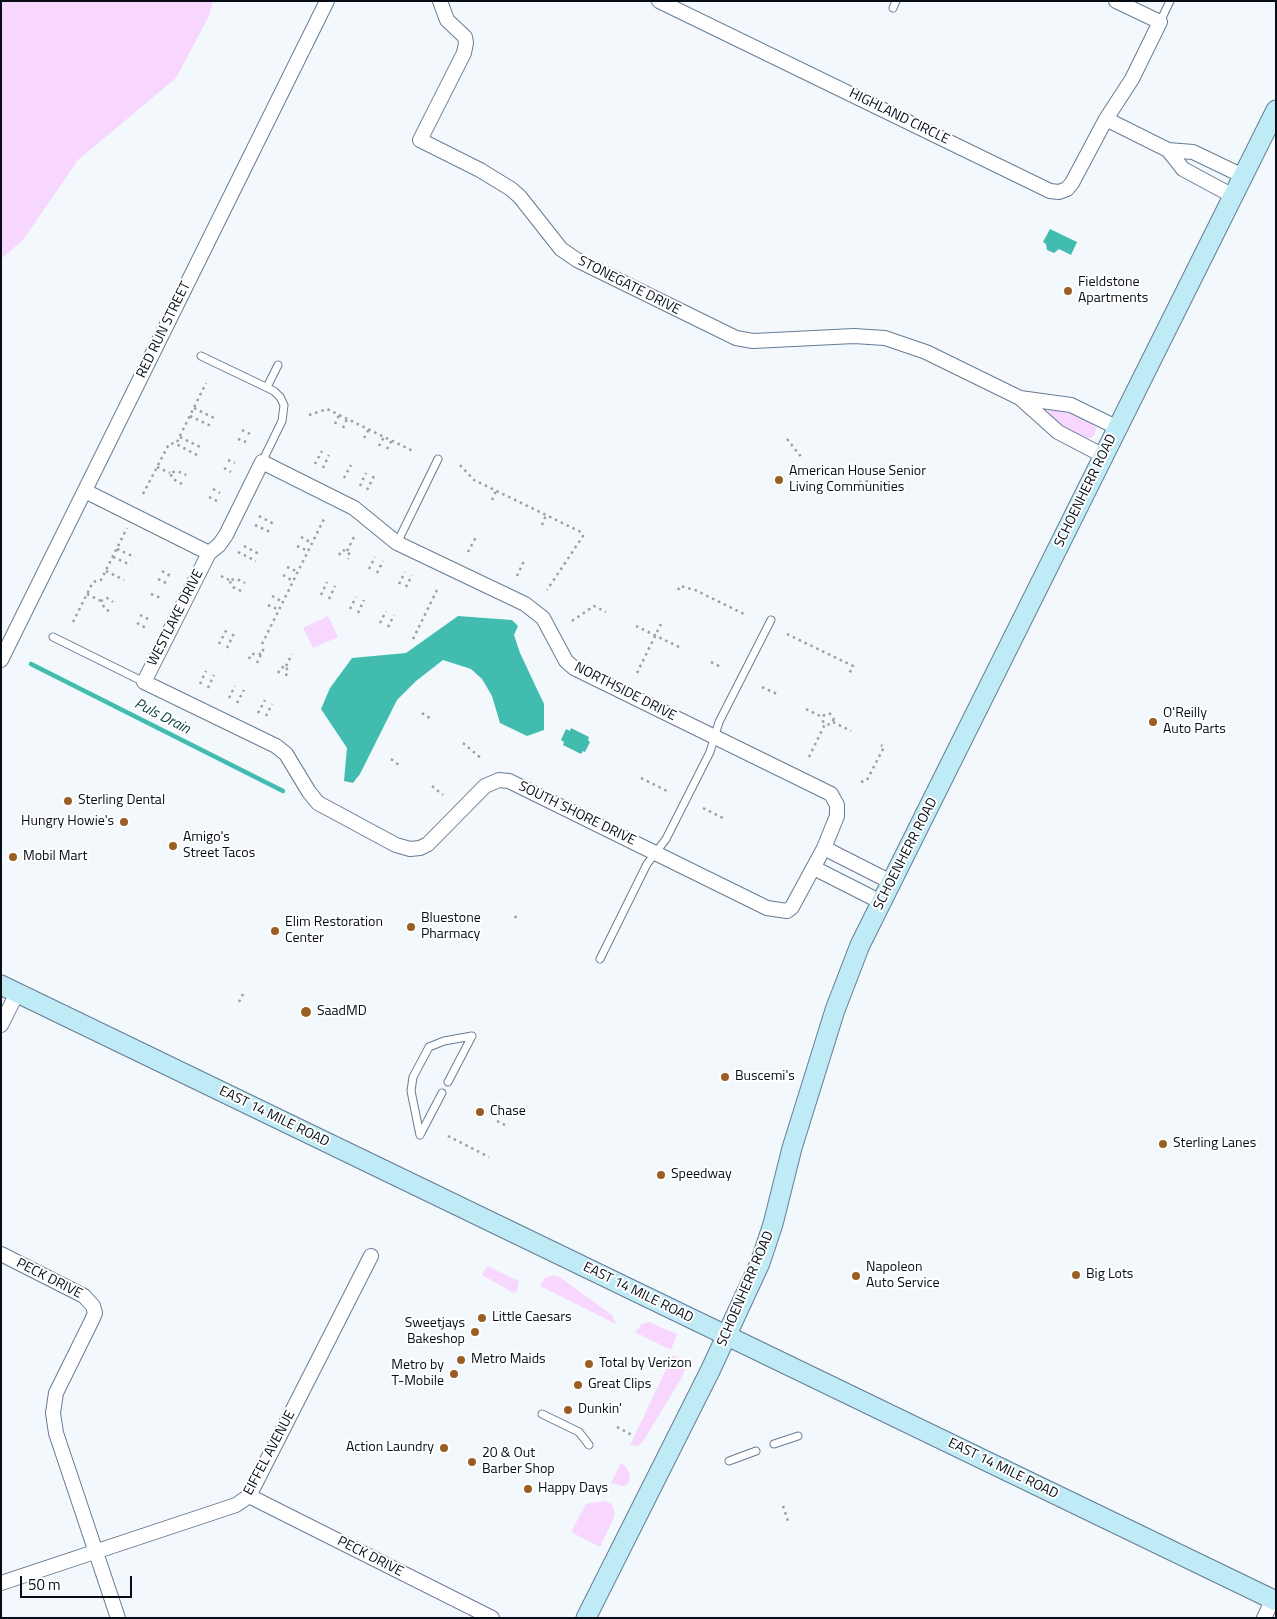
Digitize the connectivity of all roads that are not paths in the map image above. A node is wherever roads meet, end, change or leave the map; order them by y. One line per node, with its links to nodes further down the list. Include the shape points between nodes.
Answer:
1 (327, 1): 20 (street, RED RUN STREET)
2 (440, 1): 15 (street, STONEGATE DRIVE, via 447,20 465,37 466,43 420,140 511,189 560,249 736,338 753,341 854,336 885,338 926,352)
3 (659, 1): 8 (street, HIGHLAND CIRCLE, via 1050,191 1067,189 1072,183)
4 (1116, 1): 6 (street)
5 (1170, 1): 6 (lane)
6 (1160, 22): 8 (street, HIGHLAND CIRCLE, via 1126,91)
7 (1276, 110): 10 (main road, SCHOENHERR ROAD)
8 (1106, 118): 9 (street)
9 (1168, 150): 10 (street, via 1193,152); 11 (street, via 1184,170)
10 (1243, 176): 11 (main road, SCHOENHERR ROAD)
11 (1233, 196): 16 (main road, SCHOENHERR ROAD)
12 (202, 356): 14 (lane)
13 (278, 365): 14 (lane)
14 (267, 388): 19 (lane, via 280,397 284,412)
15 (1020, 398): 16 (street, STONEGATE DRIVE, via 1071,405); 17 (street, STONEGATE DRIVE, via 1058,432)
16 (1118, 428): 17 (main road, SCHOENHERR ROAD)
17 (1104, 456): 30 (main road, SCHOENHERR ROAD)
18 (438, 459): 21 (lane)
19 (262, 462): 21 (street, NORTHSIDE DRIVE, via 354,508); 22 (street, WESTLAKE DRIVE, via 226,535)
20 (85, 491): 22 (street, WESTLAKE DRIVE); 25 (street, RED RUN STREET)
21 (397, 543): 27 (street, NORTHSIDE DRIVE, via 535,611 549,627 566,661 574,668)
22 (209, 553): 26 (street, WESTLAKE DRIVE)
23 (771, 620): 27 (lane)
24 (53, 637): 26 (lane)
25 (1, 660)
26 (144, 682): 28 (street, SOUTH SHORE DRIVE, via 276,746 286,754 318,803 396,845 410,849 428,844 485,786 498,780 509,781)
27 (715, 737): 28 (lane, via 670,831); 29 (street, NORTHSIDE DRIVE, via 831,794 837,806 837,816)
28 (656, 853): 29 (street, SOUTH SHORE DRIVE, via 778,911 792,907); 32 (lane, via 647,864)
29 (819, 858): 30 (street); 31 (street)
30 (891, 882): 31 (main road, SCHOENHERR ROAD)
31 (881, 902): 39 (main road, SCHOENHERR ROAD, via 835,1010 792,1148 770,1234)
32 (600, 958)
33 (9, 989): 34 (street); 39 (main road, EAST 14 MILE ROAD)
34 (1, 1025)
35 (448, 1082): 36 (lane, via 472,1036 429,1047 412,1077 411,1091 420,1136)
36 (442, 1093)
37 (1, 1254): 47 (street, PECK DRIVE, via 84,1296 94,1306 92,1320 56,1393 53,1413 56,1433)
38 (371, 1256): 46 (street, EIFFEL AVENUE)
39 (727, 1336): 49 (main road, EAST 14 MILE ROAD); 52 (main road, SCHOENHERR ROAD)
40 (542, 1414): 43 (lane, via 579,1432)
41 (798, 1436): 42 (lane)
42 (774, 1444)
43 (589, 1445)
44 (756, 1451): 45 (lane)
45 (729, 1461)
46 (249, 1496): 47 (street, EIFFEL AVENUE, via 236,1505); 51 (street, PECK DRIVE)
47 (96, 1552): 48 (street, EIFFEL AVENUE); 50 (street)
48 (1, 1583)
49 (1274, 1600): 53 (street)
50 (118, 1618)
51 (492, 1618)
52 (586, 1618)
53 (1264, 1618)

